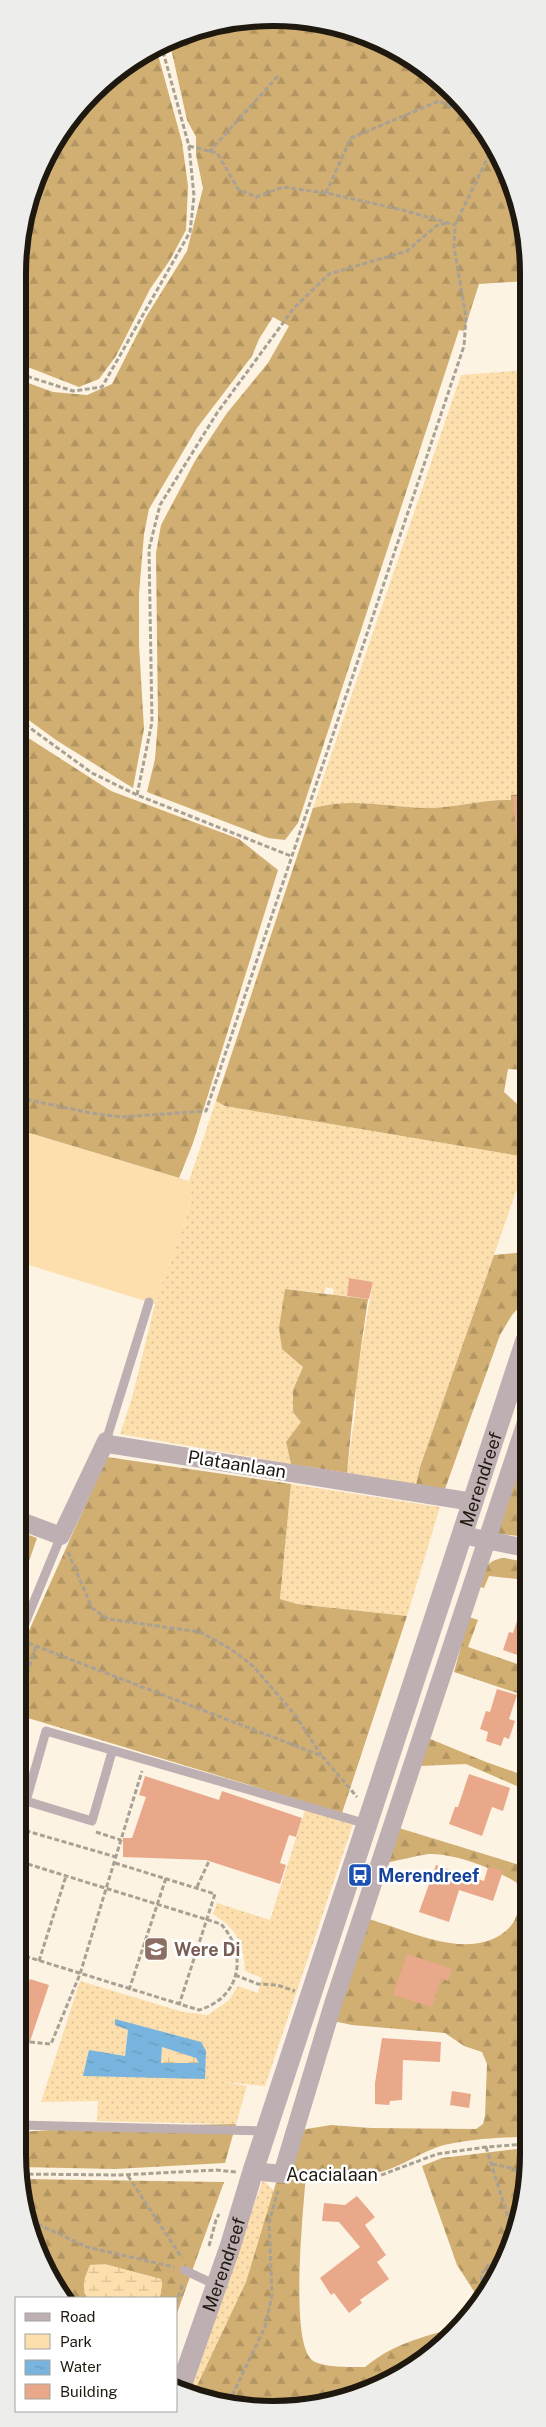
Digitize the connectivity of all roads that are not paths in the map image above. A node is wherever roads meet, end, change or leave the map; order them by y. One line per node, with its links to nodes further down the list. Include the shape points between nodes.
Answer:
1 (148, 1302): 4 (lane)
2 (520, 1358): 5 (street, Merendreef)
3 (520, 1440): 9 (street, Merendreef)
4 (106, 1441): 5 (street, Plataanlaan, via 108,1444); 8 (street)
5 (473, 1502): 7 (street, Merendreef)
6 (26, 1523): 8 (street)
7 (462, 1535): 9 (street); 13 (street, Merendreef)
8 (61, 1536): 11 (lane)
9 (486, 1540): 10 (street); 17 (street, Merendreef, via 333,2004)
10 (520, 1547)
11 (26, 1621)
12 (112, 1752): 12 (lane, via 46,1732 26,1801 92,1820); 13 (lane)
13 (367, 1824): 15 (street, Merendreef)
14 (26, 2125): 15 (lane)
15 (267, 2131): 16 (street, Merendreef)
16 (248, 2172): 17 (street, Acacialaan); 19 (street, Merendreef)
17 (282, 2174)
18 (186, 2271): 19 (lane)
19 (216, 2286): 20 (street, Merendreef)
20 (182, 2383)

